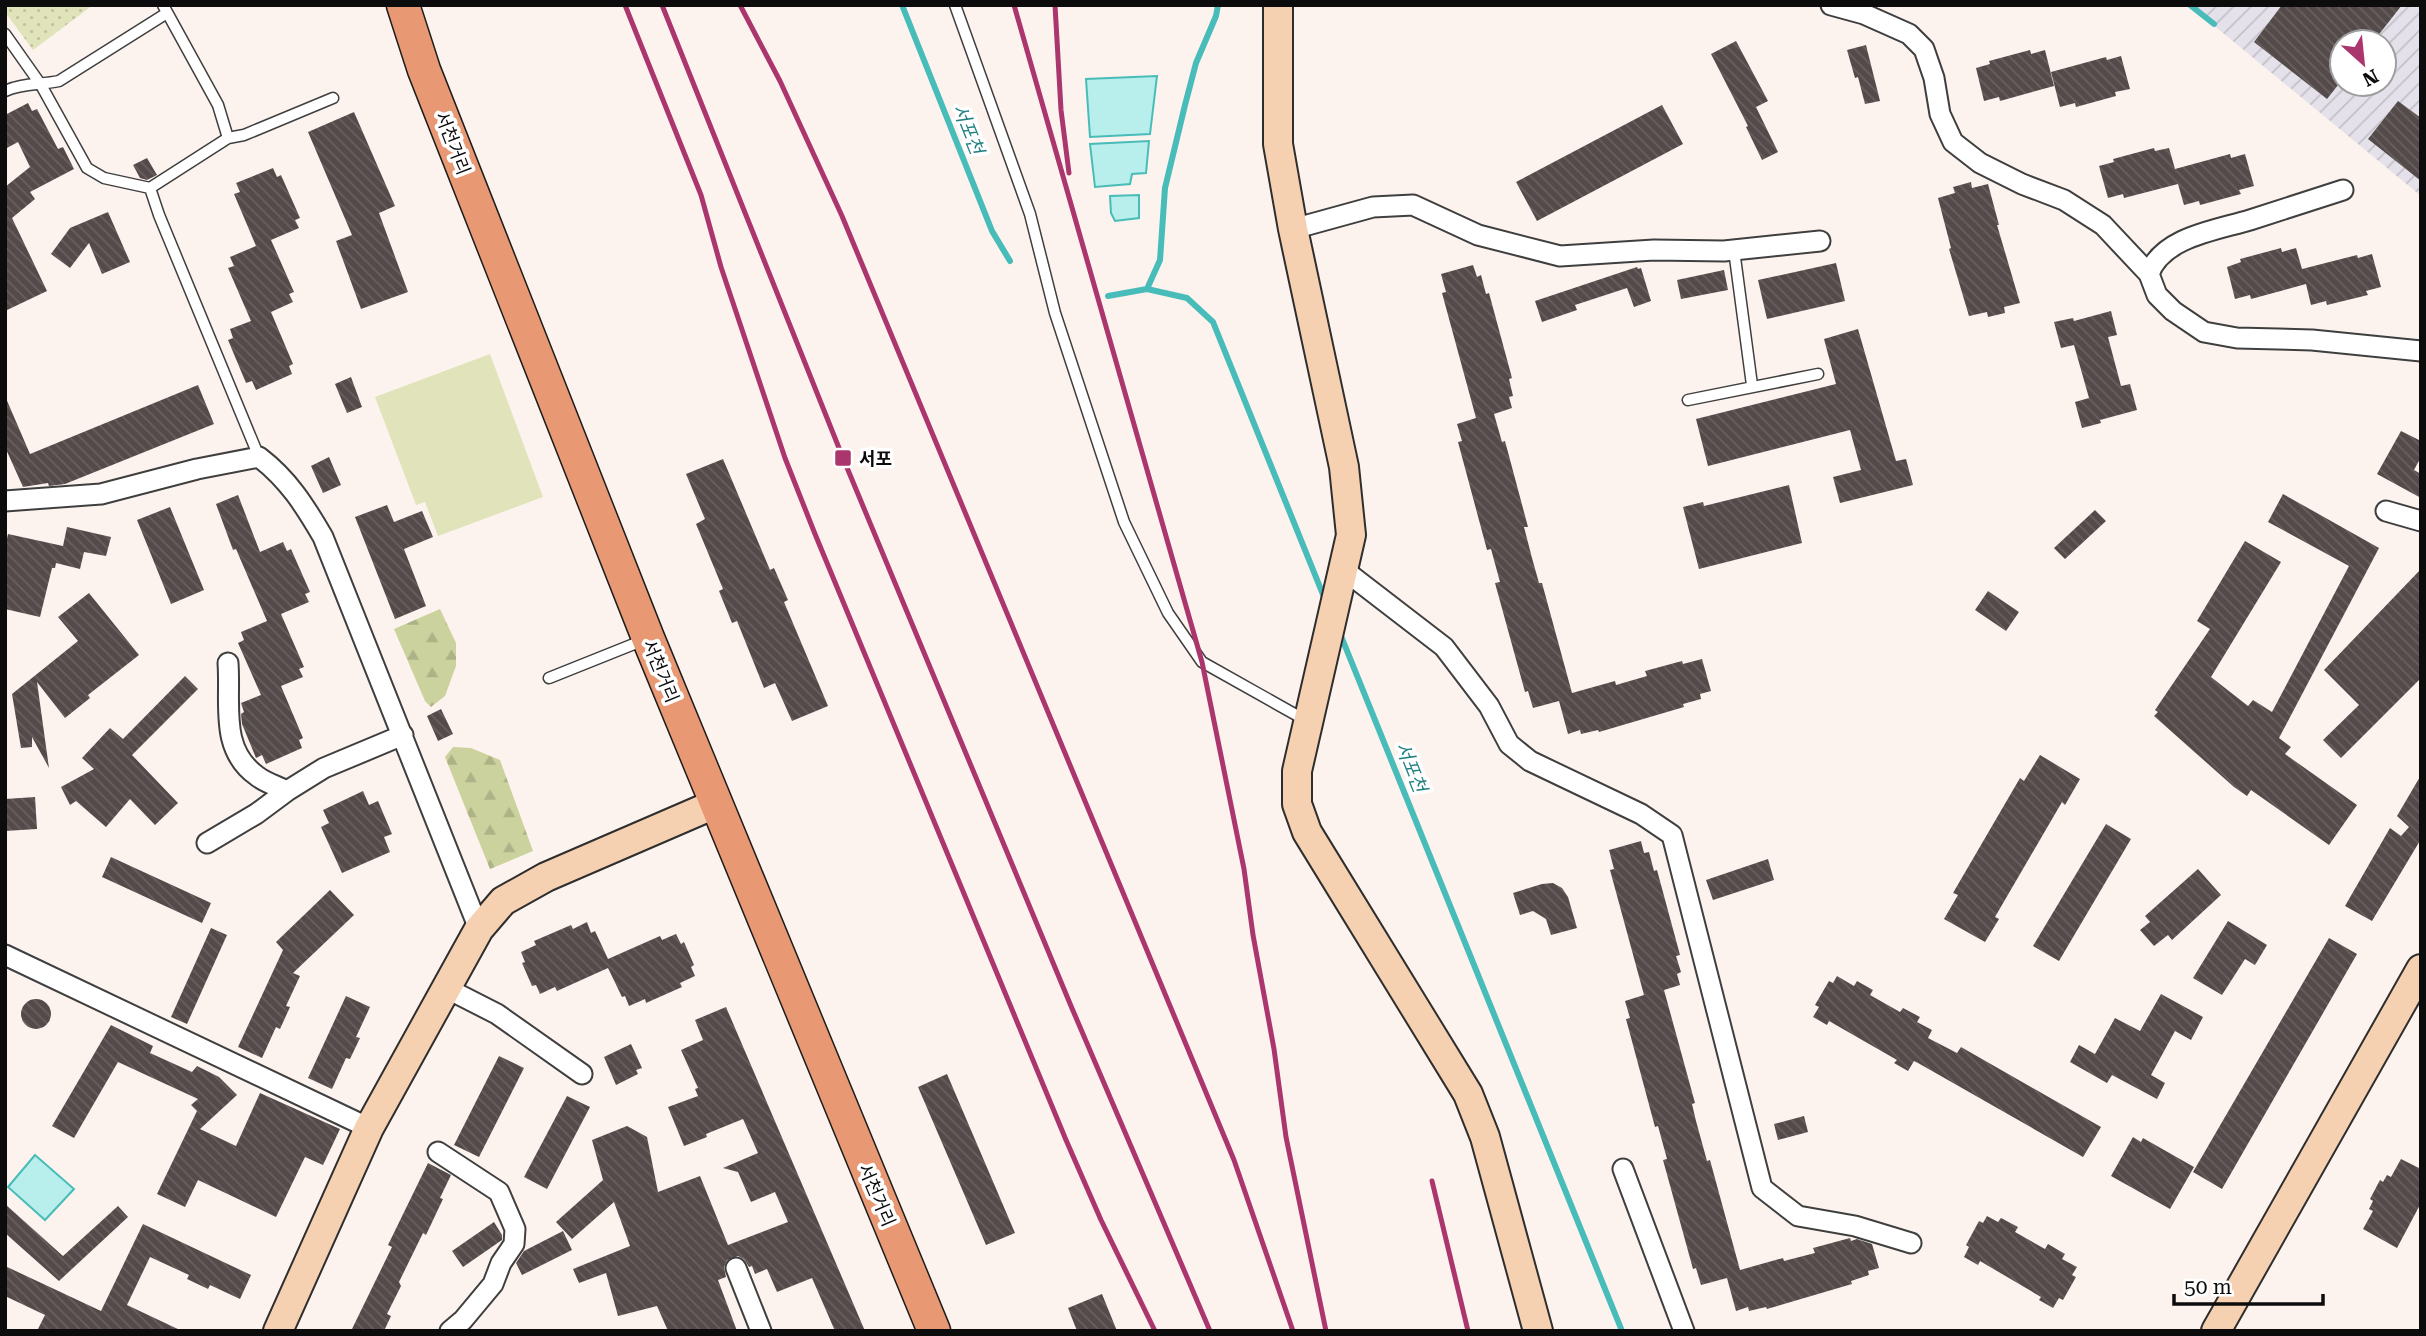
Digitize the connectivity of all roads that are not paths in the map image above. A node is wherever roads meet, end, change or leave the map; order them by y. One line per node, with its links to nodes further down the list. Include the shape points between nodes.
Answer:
1 (403, 5): 26 (main road, 서천거리, via 424,70)
2 (955, 5): 29 (lane, via 1030,214 1055,313 1124,522 1168,613 1202,662)
3 (1278, 5): 13 (street, via 1278,144)
4 (1831, 5): 16 (street, via 1909,34 1924,49 1940,114 1953,142 1980,163 2064,200 2103,225)
5 (165, 9): 7 (lane, via 59,81); 10 (lane, via 218,105)
6 (5, 34): 7 (lane)
7 (41, 85): 8 (lane, via 19,85); 11 (lane, via 87,168 104,178)
8 (5, 91)
9 (333, 98): 10 (lane)
10 (228, 138): 11 (lane)
11 (150, 188): 21 (lane)
12 (2343, 190): 16 (street, via 2209,229 2168,250 2153,263)
13 (1293, 229): 15 (street, via 1373,207 1413,205 1478,235 1560,256); 25 (street, via 1344,467 1352,535)
14 (1820, 241): 15 (street)
15 (1734, 250): 19 (lane)
16 (2149, 275): 17 (street, via 2157,295 2172,311 2204,332)
17 (2421, 351)
18 (1818, 374): 19 (lane)
19 (1752, 386): 20 (lane)
20 (1688, 400)
21 (259, 457): 22 (street, via 101,494); 30 (street, via 301,498 323,537)
22 (5, 501)
23 (2386, 511): 24 (street)
24 (2421, 521)
25 (1342, 580): 29 (street); 42 (street, via 1444,648 1489,706 1509,744 1530,761 1641,814 1672,835 1762,1188 1798,1216 1855,1226)
26 (648, 638): 28 (lane); 32 (main road, 서천거리)
27 (228, 663): 31 (street, via 227,715 239,759 257,777)
28 (549, 678)
29 (1308, 722): 48 (street, via 1297,771 1297,804 1307,832 1468,1094 1485,1138)
30 (402, 735): 31 (street, via 324,768); 34 (street)
31 (287, 791): 33 (street)
32 (715, 804): 34 (street, via 546,877 503,901); 47 (main road, 서천거리)
33 (207, 843)
34 (479, 929): 37 (street)
35 (5, 955): 39 (street)
36 (2421, 969): 50 (street)
37 (446, 988): 38 (street, via 497,1014); 39 (street)
38 (582, 1074)
39 (369, 1128): 44 (street)
40 (438, 1152): 45 (street, via 499,1192 515,1229 514,1244 493,1284)
41 (1623, 1169): 49 (street)
42 (1911, 1243)
43 (736, 1268): 46 (street)
44 (278, 1331)
45 (450, 1331)
46 (761, 1331)
47 (934, 1331)
48 (1538, 1331)
49 (1684, 1331)
50 (2216, 1331)

